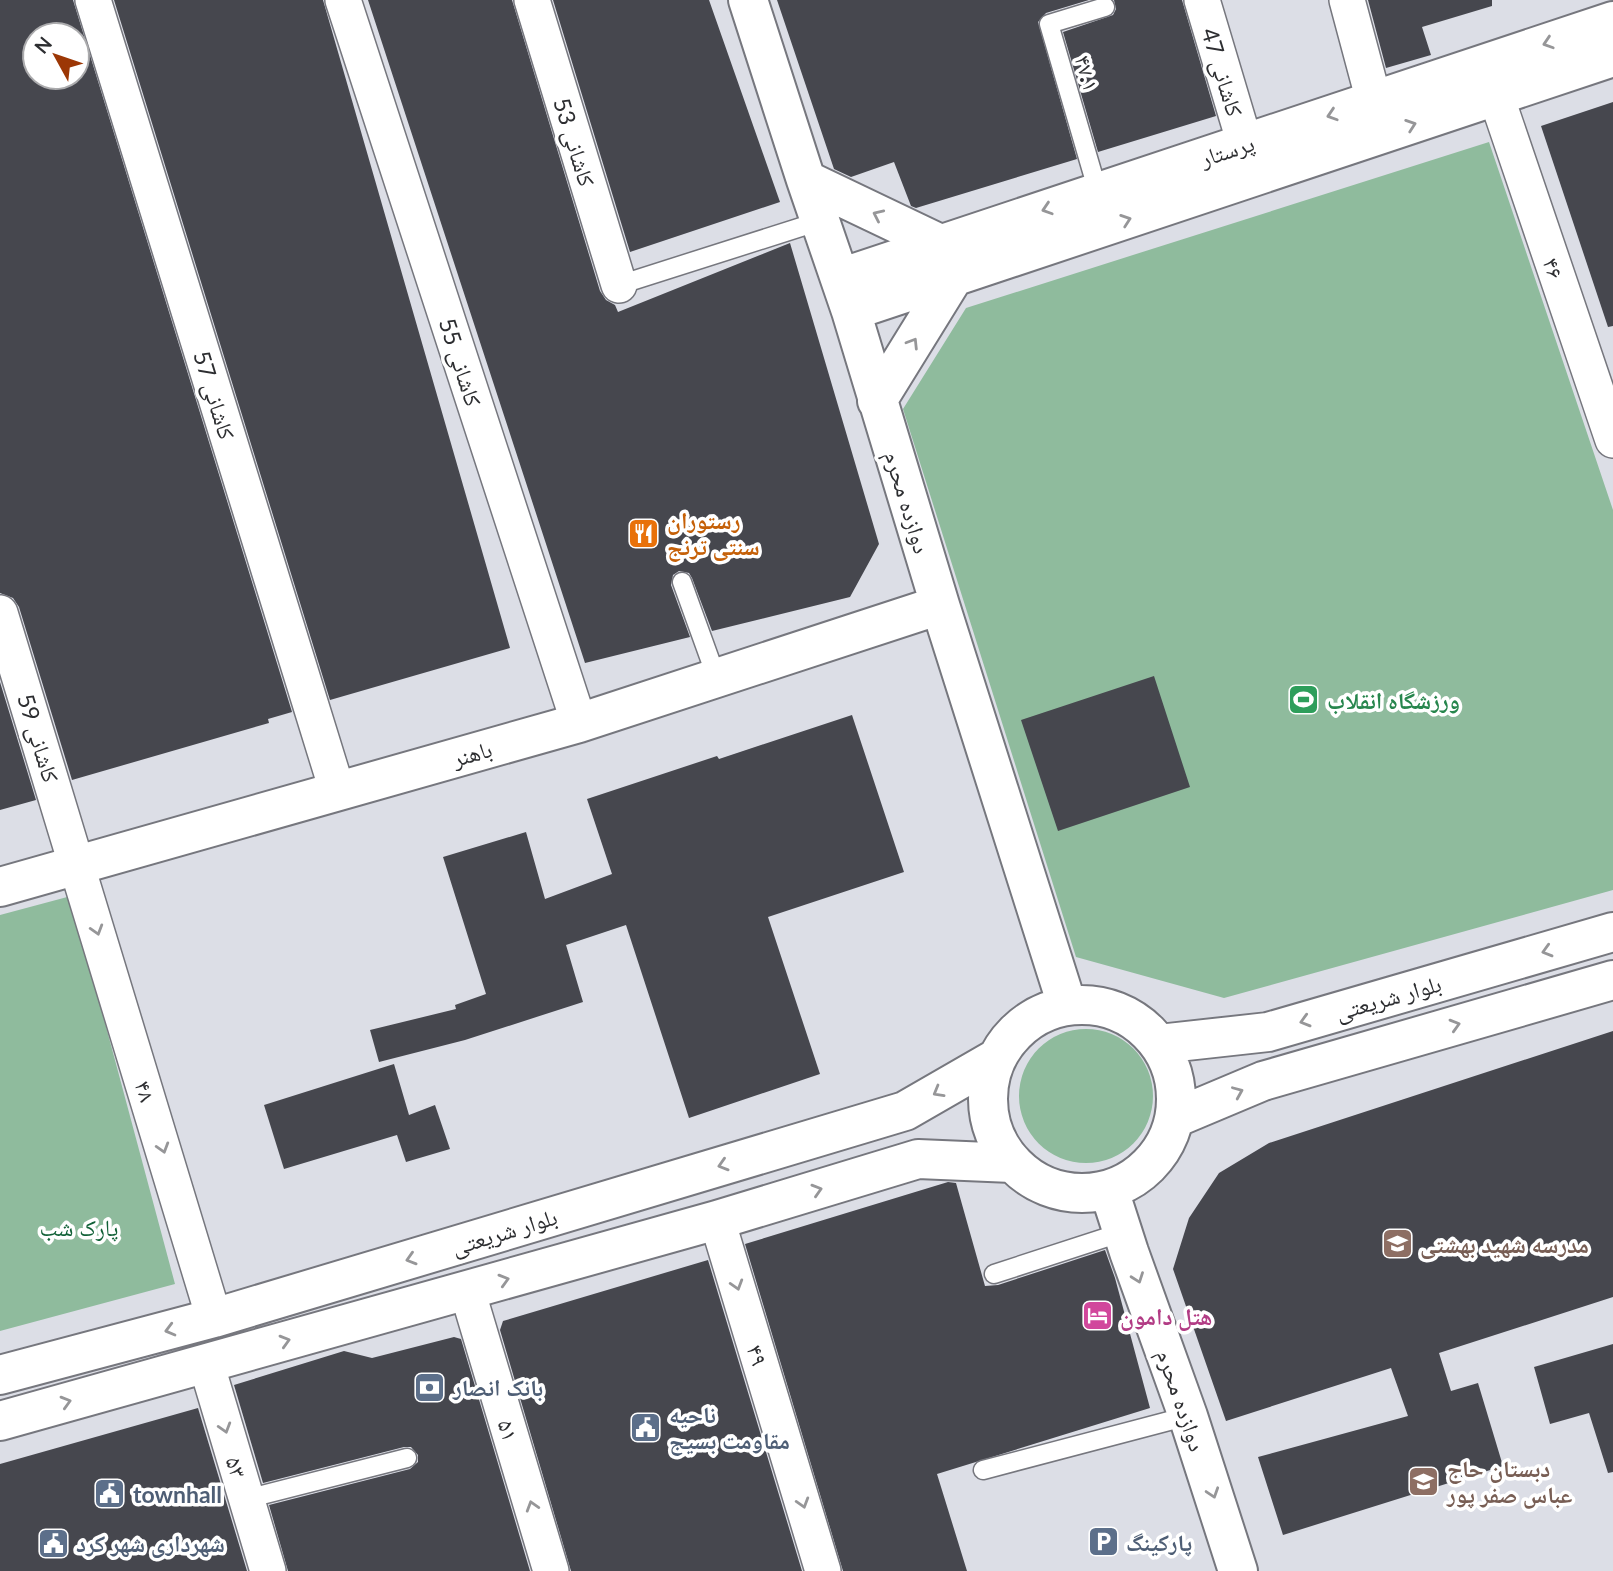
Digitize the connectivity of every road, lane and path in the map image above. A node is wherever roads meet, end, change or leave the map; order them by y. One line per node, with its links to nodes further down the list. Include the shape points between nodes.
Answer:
1 (93, 0): 26 (street, کاشانی 57)
2 (343, 0): 25 (street, کاشانی 55)
3 (532, 0): 17 (street, کاشانی 53)
4 (748, 0): 13 (main road, دوازده محرم)
5 (1202, 0): 12 (street, کاشانی 47)
6 (1347, 0): 11 (street)
7 (1105, 7): 14 (lane, ۴۷.۱, via 1049,24)
8 (1613, 21): 11 (main road, پرستار, one-way to 11)
9 (1613, 57): 10 (main road, پرستار)
10 (1496, 96): 16 (main road, پرستار, one-way to 10); 20 (street, ۴۶)
11 (1374, 101): 12 (main road, پرستار, one-way to 12)
12 (1245, 144): 14 (main road, پرستار)
13 (806, 180): 15 (main road, دوازده محرم); 16 (main road, one-way to 13)
14 (1098, 192): 16 (main road, پرستار, one-way to 16)
15 (820, 221): 17 (lane); 18 (main road, دوازده محرم)
16 (947, 261): 18 (main road, پرستار); 19 (main road, one-way to 16)
17 (619, 285)
18 (846, 294): 19 (main road, دوازده محرم)
19 (877, 401): 22 (main road, دوازده محرم)
20 (1613, 440)
21 (682, 582): 24 (lane)
22 (940, 605): 24 (main road, باهنر); 31 (main road, دوازده محرم)
23 (0, 612): 27 (street, کاشانی 59)
24 (717, 679): 25 (main road, باهنر)
25 (579, 723): 26 (main road, باهنر)
26 (337, 790): 27 (main road, باهنر)
27 (78, 864): 28 (main road, باهنر); 41 (street, ۴۸, one-way to 41)
28 (0, 887)
29 (1613, 932): 32 (main road, بلوار شریعتی, one-way to 32, via 1268,1032)
30 (1613, 980): 34 (main road, بلوار شریعتی, one-way to 30, via 1263,1081)
31 (1067, 1005): 32 (main road, via 1102,1006 1124,1014); 33 (main road, via 1032,1019 1012,1036)
32 (1159, 1044): 34 (main road, via 1172,1067 1177,1092)
33 (997, 1058): 35 (main road, via 988,1085 988,1113 996,1140); 41 (main road, بلوار شریعتی, one-way to 41, via 905,1111)
34 (1175, 1118): 36 (main road, via 1167,1142 1152,1163)
35 (1012, 1163): 36 (main road, via 1032,1180 1057,1190 1083,1194); 37 (main road, بلوار شریعتی, one-way to 35, via 918,1159)
36 (1109, 1189): 38 (main road, دوازده محرم)
37 (718, 1220): 40 (main road, بلوار شریعتی, one-way to 37); 51 (street, ۴۹, one-way to 51)
38 (1123, 1232): 39 (lane); 44 (main road, دوازده محرم, one-way to 44)
39 (994, 1274)
40 (467, 1290): 42 (main road, بلوار شریعتی, one-way to 40); 50 (street, ۵۱, one-way to 40)
41 (214, 1318): 42 (main road); 43 (main road, بلوار شریعتی, one-way to 43)
42 (206, 1363): 45 (main road, بلوار شریعتی, one-way to 42); 48 (street, ۵۳, one-way to 48)
43 (0, 1375)
44 (1188, 1416): 47 (lane); 52 (main road, دوازده محرم, one-way to 52)
45 (0, 1421)
46 (407, 1458): 48 (lane)
47 (983, 1470)
48 (246, 1499): 49 (street, ۵۳)
49 (268, 1571)
50 (551, 1571)
51 (824, 1571)
52 (1238, 1571)

